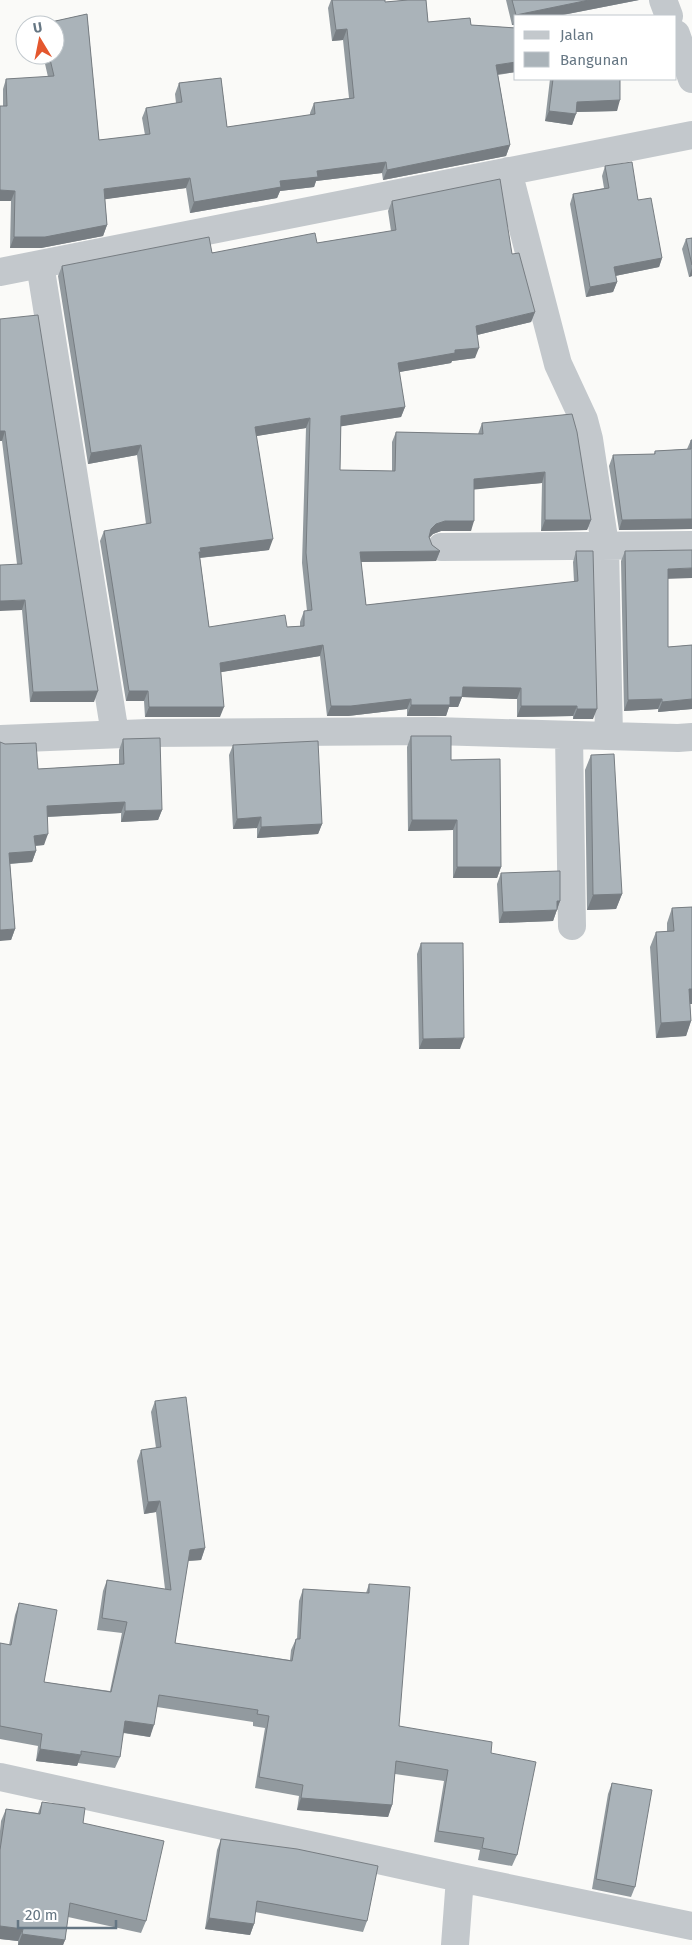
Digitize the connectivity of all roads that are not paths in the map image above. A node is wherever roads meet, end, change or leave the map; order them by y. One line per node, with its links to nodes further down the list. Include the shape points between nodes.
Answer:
1 (663, 0): 2 (street)
2 (669, 15)
3 (677, 37): 4 (street)
4 (692, 79)
5 (692, 135): 6 (street)
6 (508, 171): 7 (street); 9 (street, via 558,364 584,420 589,439)
7 (40, 264): 8 (street); 12 (street)
8 (0, 272)
9 (605, 545): 10 (street); 11 (street); 14 (street)
10 (692, 545)
11 (441, 547)
12 (115, 734): 13 (street, via 434,731); 16 (street)
13 (569, 735): 14 (street); 17 (street)
14 (609, 736): 15 (street)
15 (692, 737)
16 (0, 739)
17 (572, 926)
18 (0, 1777): 19 (street)
19 (460, 1878): 20 (street); 21 (street)
20 (692, 1926)
21 (455, 1945)

